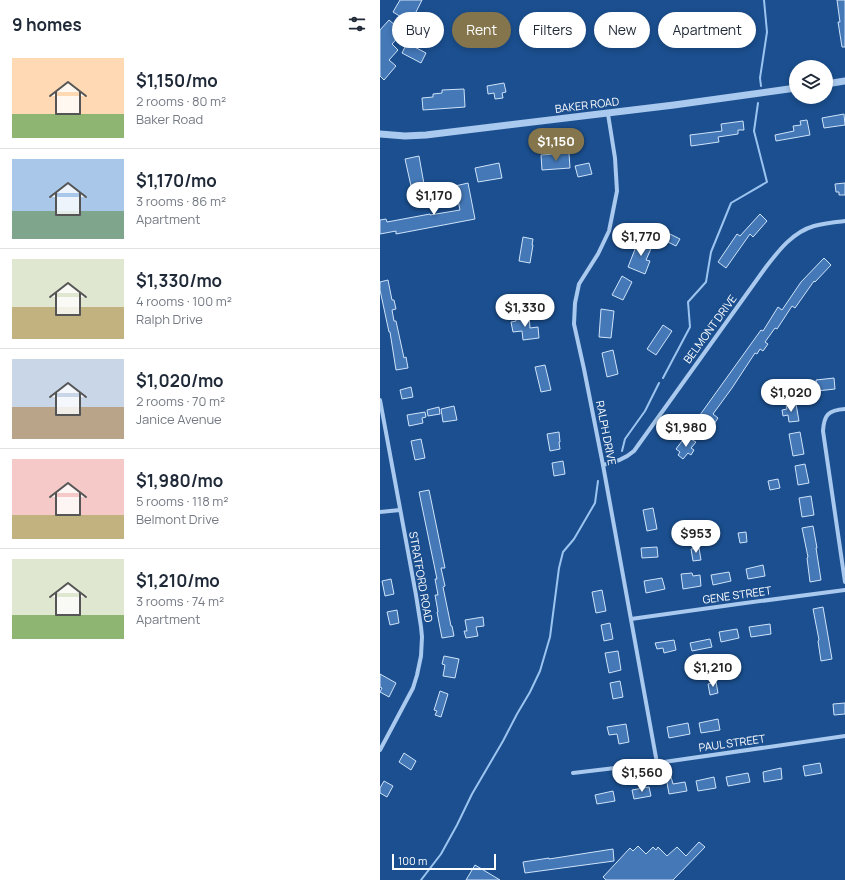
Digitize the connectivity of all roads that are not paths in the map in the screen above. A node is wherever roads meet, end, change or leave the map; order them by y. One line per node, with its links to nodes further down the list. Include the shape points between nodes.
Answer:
1 (845, 81): 2 (street)
2 (833, 83)
3 (789, 89): 4 (street, BAKER ROAD)
4 (608, 114): 5 (street, BAKER ROAD, via 426,135); 9 (street, RALPH DRIVE, via 615,158 616,191 609,232 579,284 574,324)
5 (380, 134)
6 (845, 221): 9 (street, BELMONT DRIVE, via 812,226 797,234 782,247 634,451 619,461)
7 (380, 400): 10 (street, STRATFORD ROAD)
8 (845, 409): 12 (street, via 826,416 823,431)
9 (603, 465): 14 (street, RALPH DRIVE)
10 (400, 510): 11 (street); 16 (street, STRATFORD ROAD, via 421,628 421,656 413,688)
11 (380, 512)
12 (845, 582)
13 (845, 590): 14 (street, GENE STREET)
14 (631, 619): 17 (street, RALPH DRIVE)
15 (845, 736): 17 (street, PAUL STREET)
16 (380, 750)
17 (657, 763): 18 (street, PAUL STREET)
18 (574, 773)

